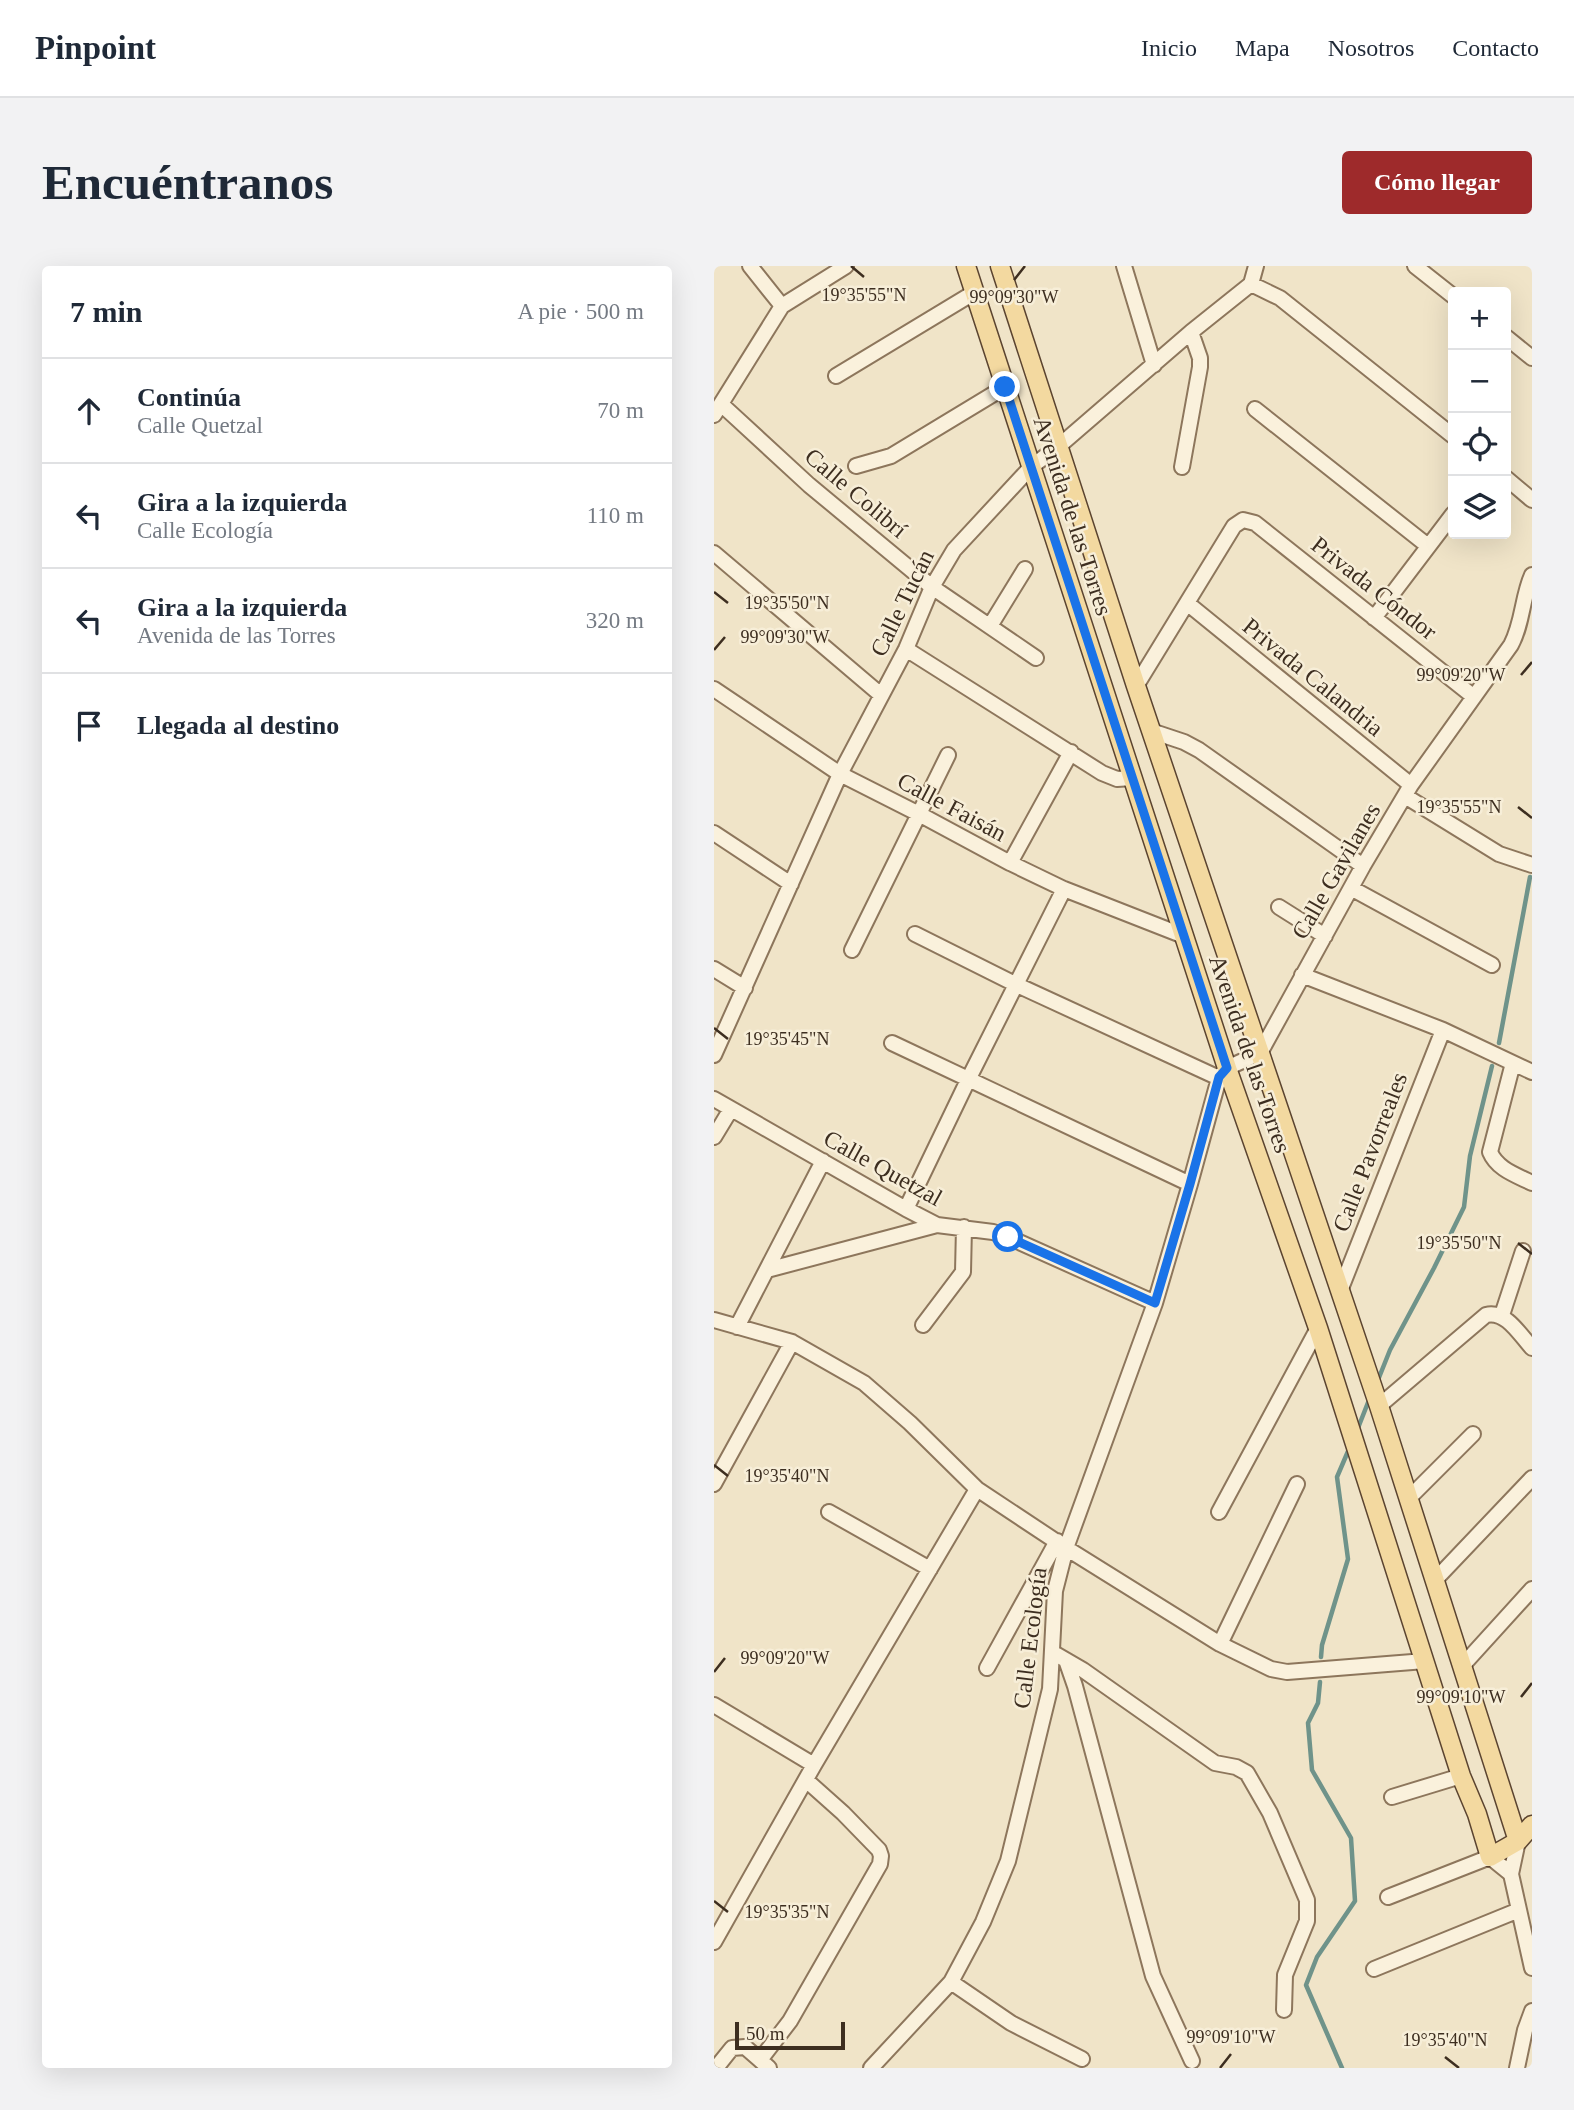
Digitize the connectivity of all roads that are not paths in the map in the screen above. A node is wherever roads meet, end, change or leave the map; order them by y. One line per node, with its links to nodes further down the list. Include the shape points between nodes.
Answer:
1 (750, 266): 11 (street)
2 (846, 266): 11 (street)
3 (966, 266): 9 (main road, Avenida de las Torres)
4 (1000, 266): 21 (main road, Avenida de las Torres)
5 (1124, 266): 15 (street)
6 (1256, 266): 8 (street)
7 (1415, 266): 10 (street)
8 (1251, 284): 12 (street, Calle Tucán); 20 (street, via 1280,298)
9 (975, 292): 16 (street); 17 (main road, Avenida de las Torres)
10 (1448, 292)
11 (782, 306): 18 (street)
12 (1191, 332): 15 (street, Calle Tucán); 24 (street, via 1200,367)
13 (1511, 341): 14 (street)
14 (1532, 358)
15 (1154, 365): 21 (street, Calle Tucán)
16 (836, 376)
17 (1005, 387): 22 (street, via 891,456); 23 (main road, Avenida de las Torres)
18 (717, 409): 32 (street, Calle Colibrí)
19 (1255, 409): 28 (street)
20 (1448, 432)
21 (1059, 446): 23 (street, Calle Tucán); 38 (main road, Avenida de las Torres)
22 (856, 466)
23 (1031, 467): 32 (street, Calle Tucán, via 954,550); 46 (main road, Avenida de las Torres)
24 (1182, 467)
25 (1511, 482): 26 (street)
26 (1532, 500)
27 (1448, 520): 28 (street)
28 (1427, 546): 34 (street)
29 (714, 552): 40 (street)
30 (1025, 569): 35 (street)
31 (1532, 575): 41 (street, Calle Gavilanes, via 1518,632)
32 (932, 587): 35 (street, Calle Colibrí); 36 (street, Calle Tucán)
33 (1187, 603): 34 (street, Privada Cóndor, via 1242,520 1255,523); 38 (street); 47 (street, Privada Calandria)
34 (1374, 618): 41 (street, Privada Cóndor)
35 (990, 626): 37 (street, Calle Colibrí)
36 (906, 649): 40 (street, Calle Tucán); 43 (street)
37 (1036, 657)
38 (1136, 686): 42 (main road, Avenida de las Torres)
39 (714, 689): 45 (street, Calle Faisán)
40 (881, 695): 45 (street, Calle Tucán)
41 (1474, 697): 47 (street, Calle Gavilanes)
42 (1151, 731): 52 (street, via 1199,750); 68 (main road, Avenida de las Torres)
43 (1072, 752): 46 (street, via 1102,773); 50 (street)
44 (948, 755): 48 (street)
45 (840, 774): 48 (street, Calle Faisán); 53 (street, Calle Tucán)
46 (1132, 778): 58 (main road, Avenida de las Torres)
47 (1408, 791): 51 (street, Privada Calandria, via 1499,854); 52 (street, Calle Gavilanes)
48 (919, 814): 50 (street, Calle Faisán); 60 (street)
49 (714, 833): 53 (street)
50 (1010, 863): 55 (street, Calle Faisán)
51 (1532, 865)
52 (1363, 866): 54 (street, Calle Gavilanes)
53 (790, 884): 65 (street, Calle Tucán)
54 (1351, 888): 59 (street, Calle Gavilanes); 61 (street)
55 (1064, 889): 58 (street, Calle Faisán); 64 (street)
56 (1279, 907): 59 (street)
57 (915, 934): 64 (street)
58 (1184, 936): 72 (main road, Avenida de las Torres)
59 (1325, 936): 63 (street, Calle Gavilanes)
60 (852, 950)
61 (1492, 965)
62 (714, 969): 65 (street)
63 (1302, 975): 66 (street); 68 (street, Calle Gavilanes)
64 (1015, 984): 72 (street); 73 (street)
65 (745, 988): 69 (street, Calle Tucán)
66 (1443, 1030): 70 (street); 85 (street, Calle Pavorreales)
67 (892, 1043): 73 (street)
68 (1260, 1053): 72 (street); 85 (main road, Avenida de las Torres)
69 (714, 1055)
70 (1513, 1063): 71 (street); 78 (street, via 1490,1152 1501,1167)
71 (1532, 1072)
72 (1223, 1073): 79 (street, Calle Ecología); 91 (main road, Avenida de las Torres)
73 (969, 1078): 79 (street); 80 (street)
74 (714, 1099): 75 (street, Calle Quetzal)
75 (731, 1109): 76 (street); 77 (street, Calle Quetzal)
76 (714, 1137)
77 (824, 1161): 80 (street, Calle Quetzal); 84 (street)
78 (1532, 1183)
79 (1190, 1184): 86 (street, Calle Ecología)
80 (906, 1209): 81 (street, Calle Quetzal)
81 (937, 1224): 82 (street, Calle Quetzal); 84 (street)
82 (964, 1227): 86 (street, Calle Quetzal, via 1008,1237); 89 (street, via 963,1272)
83 (1523, 1251): 87 (street)
84 (767, 1270): 90 (street)
85 (1340, 1291): 94 (main road, Avenida de las Torres)
86 (1155, 1303): 103 (street, Calle Ecología)
87 (1497, 1314): 93 (street); 94 (street, via 1486,1315)
88 (714, 1320): 90 (street)
89 (923, 1325)
90 (737, 1326): 92 (street)
91 (1318, 1328): 102 (street); 110 (main road, Avenida de las Torres)
92 (792, 1342): 97 (street); 99 (street, via 863,1383)
93 (1532, 1348)
94 (1379, 1406): 100 (main road, Avenida de las Torres)
95 (1473, 1434): 100 (street)
96 (1532, 1478): 105 (street)
97 (714, 1484)
98 (1297, 1484): 107 (street)
99 (977, 1489): 103 (street); 104 (street)
100 (1409, 1497): 105 (main road, Avenida de las Torres)
101 (829, 1512): 104 (street)
102 (1219, 1512)
103 (1062, 1545): 107 (street); 108 (street, Calle Ecología); 112 (street)
104 (930, 1569): 114 (street)
105 (1435, 1580): 111 (main road, Avenida de las Torres)
106 (1529, 1598): 111 (street)
107 (1220, 1644): 110 (street, via 1287,1672)
108 (1052, 1652): 109 (street); 127 (street, Calle Ecología, via 1050,1689 1008,1861)
109 (1066, 1660): 128 (street, via 1215,1763 1247,1773 1270,1813 1307,1900 1307,1921 1285,1975); 131 (street, via 1153,1976)
110 (1424, 1661): 115 (main road, Avenida de las Torres)
111 (1463, 1665): 119 (main road, Avenida de las Torres)
112 (986, 1668)
113 (714, 1705): 114 (street)
114 (814, 1765): 116 (street)
115 (1461, 1776): 117 (street); 120 (main road, Avenida de las Torres)
116 (806, 1780): 124 (street); 132 (street, via 879,1850 880,1864)
117 (1392, 1797)
118 (1532, 1825): 119 (main road)
119 (1518, 1841): 120 (main road); 121 (street)
120 (1490, 1857): 121 (street); 122 (street)
121 (1511, 1874): 123 (street)
122 (1388, 1897)
123 (1519, 1910): 125 (street); 126 (street)
124 (714, 1942)
125 (1532, 1968)
126 (1374, 1969)
127 (951, 1982): 130 (street, via 1010,2023); 134 (street, Calle Ecología)
128 (1284, 2010)
129 (1532, 2011): 135 (street)
130 (1082, 2059)
131 (1192, 2061)
132 (765, 2064): 133 (street, via 745,2047 732,2048)
133 (716, 2068)
134 (871, 2068)
135 (1517, 2068)

